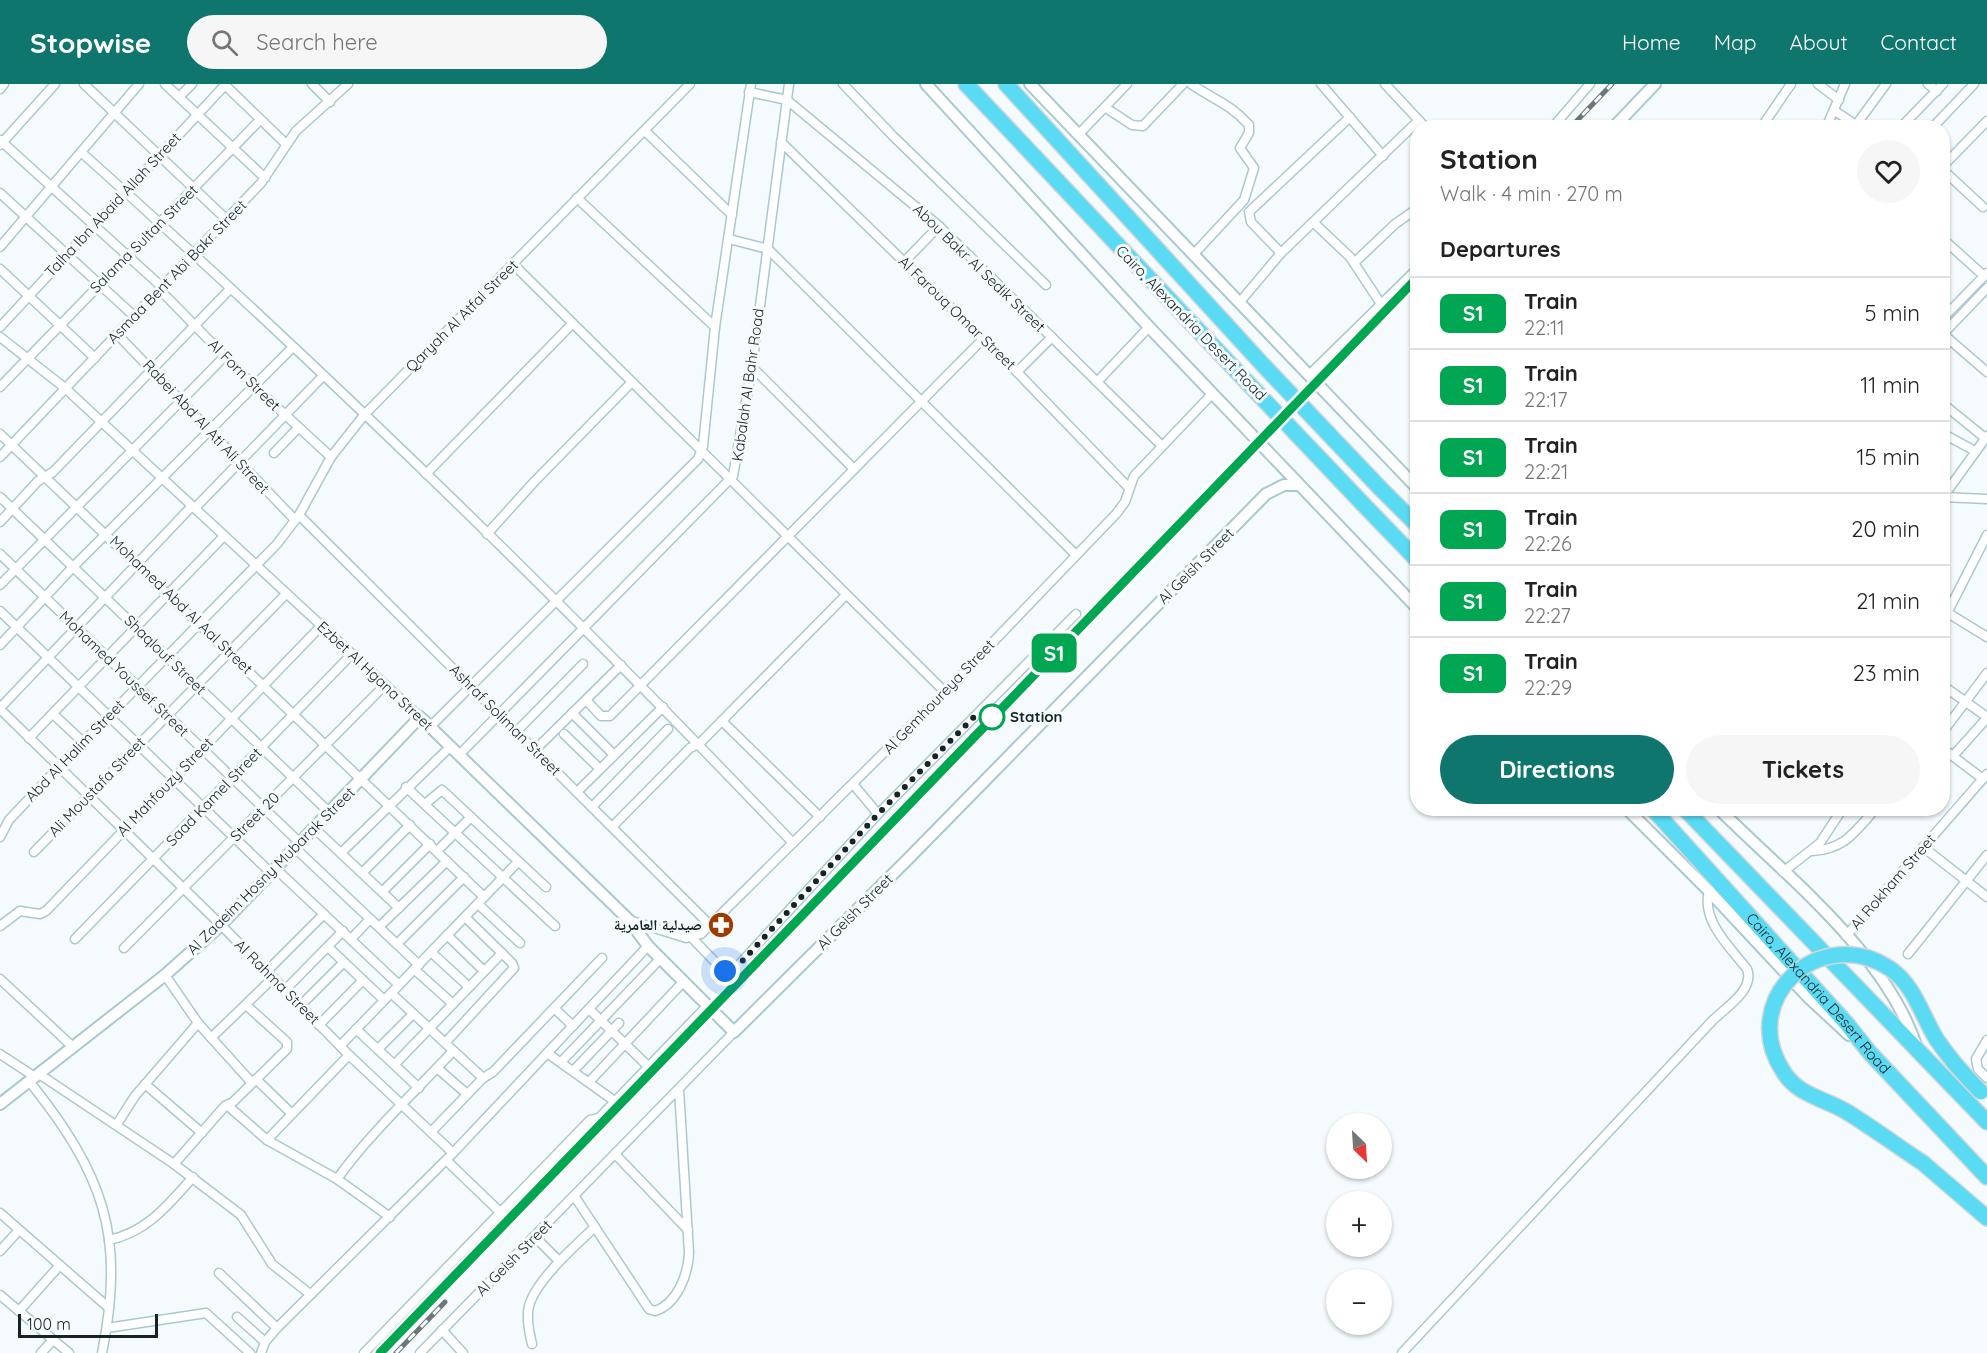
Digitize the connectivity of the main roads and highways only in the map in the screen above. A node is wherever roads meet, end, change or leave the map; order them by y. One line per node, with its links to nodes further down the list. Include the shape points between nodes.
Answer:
1 (966, 84): 4 (highway, Cairo, Alexandria Desert Road, bridge)
2 (1006, 84): 3 (highway, Cairo, Alexandria Desert Road, bridge, via 1264,366)
3 (1410, 518)
4 (1410, 553)
5 (1659, 816): 9 (highway, Cairo, Alexandria Desert Road, via 1870,1053)
6 (1692, 816): 8 (highway, Cairo, Alexandria Desert Road)
7 (1985, 1090): 10 (highway, bridge, via 1946,1053 1907,985 1888,967 1864,957 1838,955 1812,962 1790,978 1775,1001 1770,1028 1774,1054 1787,1078 1805,1094 1847,1112 1923,1163)
8 (1987, 1122)
9 (1987, 1177)
10 (1987, 1218)

